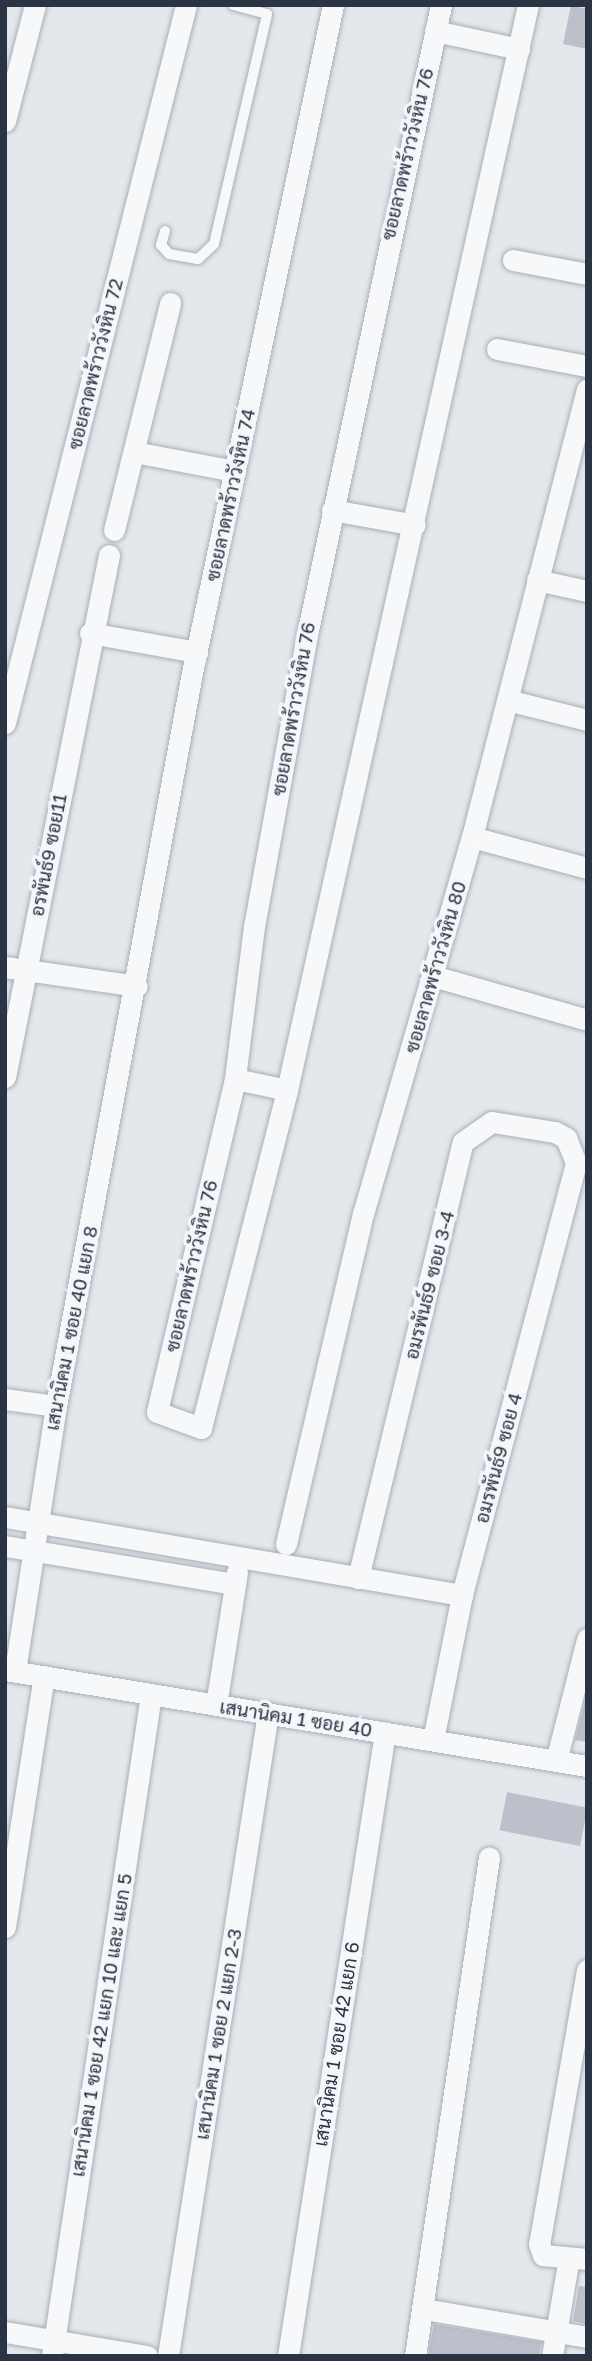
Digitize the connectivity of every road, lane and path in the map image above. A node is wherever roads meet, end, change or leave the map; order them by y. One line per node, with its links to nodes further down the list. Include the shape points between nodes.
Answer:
1 (35, 5): 10 (street)
2 (186, 5): 30 (street, ซอยลาดพร้าววังหิน 72)
3 (233, 5): 7 (lane)
4 (332, 5): 19 (street, ซอยลาดพร้าววังหิน 74)
5 (441, 5): 8 (street, ซอยลาดพร้าววังหิน 76)
6 (528, 5): 9 (street)
7 (252, 8): 11 (lane, via 267,14 214,244 198,259 169,254 162,248)
8 (435, 32): 9 (street); 20 (street, ซอยลาดพร้าววังหิน 76)
9 (519, 49): 21 (street)
10 (5, 121)
11 (165, 231)
12 (513, 260): 13 (street)
13 (587, 274)
14 (170, 303): 18 (street)
15 (497, 349): 16 (street)
16 (587, 366)
17 (587, 390): 24 (street, ซอยลาดพร้าววังหิน 80)
18 (134, 452): 19 (street); 22 (street)
19 (235, 471): 27 (street, ซอยลาดพร้าววังหิน 74)
20 (332, 510): 21 (street); 38 (street, ซอยลาดพร้าววังหิน 76, via 254,926)
21 (415, 525): 39 (street)
22 (114, 530)
23 (109, 555): 26 (street, อรพันธ์9 ซอย11)
24 (537, 580): 25 (street); 28 (street, ซอยลาดพร้าววังหิน 80)
25 (587, 591)
26 (90, 633): 27 (street); 33 (street, อรพันธ์9 ซอย11)
27 (197, 652): 35 (street, ซอยลาดพร้าววังหิน 74)
28 (507, 700): 29 (street); 31 (street, ซอยลาดพร้าววังหิน 80)
29 (587, 720)
30 (5, 723)
31 (472, 837): 32 (street); 34 (street, ซอยลาดพร้าววังหิน 80)
32 (587, 868)
33 (15, 969): 35 (street); 37 (street, อรพันธ์9 ซอย11)
34 (433, 976): 36 (street); 45 (street, ซอยลาดพร้าววังหิน 80, via 363,1214)
35 (137, 986): 42 (street, เสนานิคม 1 ซอย 40 แยก 8)
36 (587, 1020)
37 (5, 1077)
38 (235, 1079): 39 (street); 39 (street, ซอยลาดพร้าววังหิน 76, via 158,1414 204,1428)
39 (287, 1090)
40 (573, 1177): 49 (street, อมรพันธ์9 ซอย 3-4, via 573,1150 555,1132 492,1122 463,1142); 51 (street, อมรพันธ์9 ซอย 4)
41 (5, 1399): 42 (street)
42 (56, 1406): 44 (street, เสนานิคม 1 ซอย 40 แยก 8)
43 (5, 1517): 44 (street)
44 (38, 1523): 47 (street, เสนานิคม 1 ซอย 40 แยก 8); 48 (street)
45 (286, 1544)
46 (5, 1546): 47 (street)
47 (34, 1550): 50 (street); 53 (street, เสนานิคม 1 ซอย 40 แยก 8)
48 (240, 1557): 49 (street); 50 (street)
49 (358, 1578): 51 (street)
50 (235, 1584): 56 (street)
51 (461, 1595): 59 (street, อมรพันธ์9 ซอย 4)
52 (587, 1641): 60 (street)
53 (10, 1670): 54 (street, เสนานิคม 1 ซอย 40)
54 (44, 1676): 55 (street, เสนานิคม 1 ซอย 40); 63 (street)
55 (151, 1694): 56 (street, เสนานิคม 1 ซอย 40); 70 (street, เสนานิคม 1 ซอย 42 แยก 10 และ แยก 5)
56 (216, 1705): 57 (street, เสนานิคม 1 ซอย 40)
57 (268, 1713): 58 (street, เสนานิคม 1 ซอย 40); 72 (street, เสนานิคม 1 ซอย 2 แยก 2-3)
58 (385, 1732): 59 (street, เสนานิคม 1 ซอย 40); 73 (street, เสนานิคม 1 ซอย 42 แยก 6)
59 (433, 1740): 60 (street, เสนานิคม 1 ซอย 40)
60 (556, 1761): 61 (street, เสนานิคม 1 ซอย 40)
61 (587, 1766)
62 (489, 1857): 66 (street)
63 (5, 1927)
64 (587, 1970): 65 (street, via 539,2244 543,2255)
65 (578, 2259): 68 (street)
66 (424, 2309): 68 (street); 74 (street)
67 (5, 2332): 70 (street)
68 (557, 2332): 69 (street); 75 (street)
69 (587, 2337)
70 (53, 2348): 71 (street)
71 (147, 2356)
72 (168, 2356)
73 (288, 2356)
74 (415, 2356)
75 (552, 2356)

